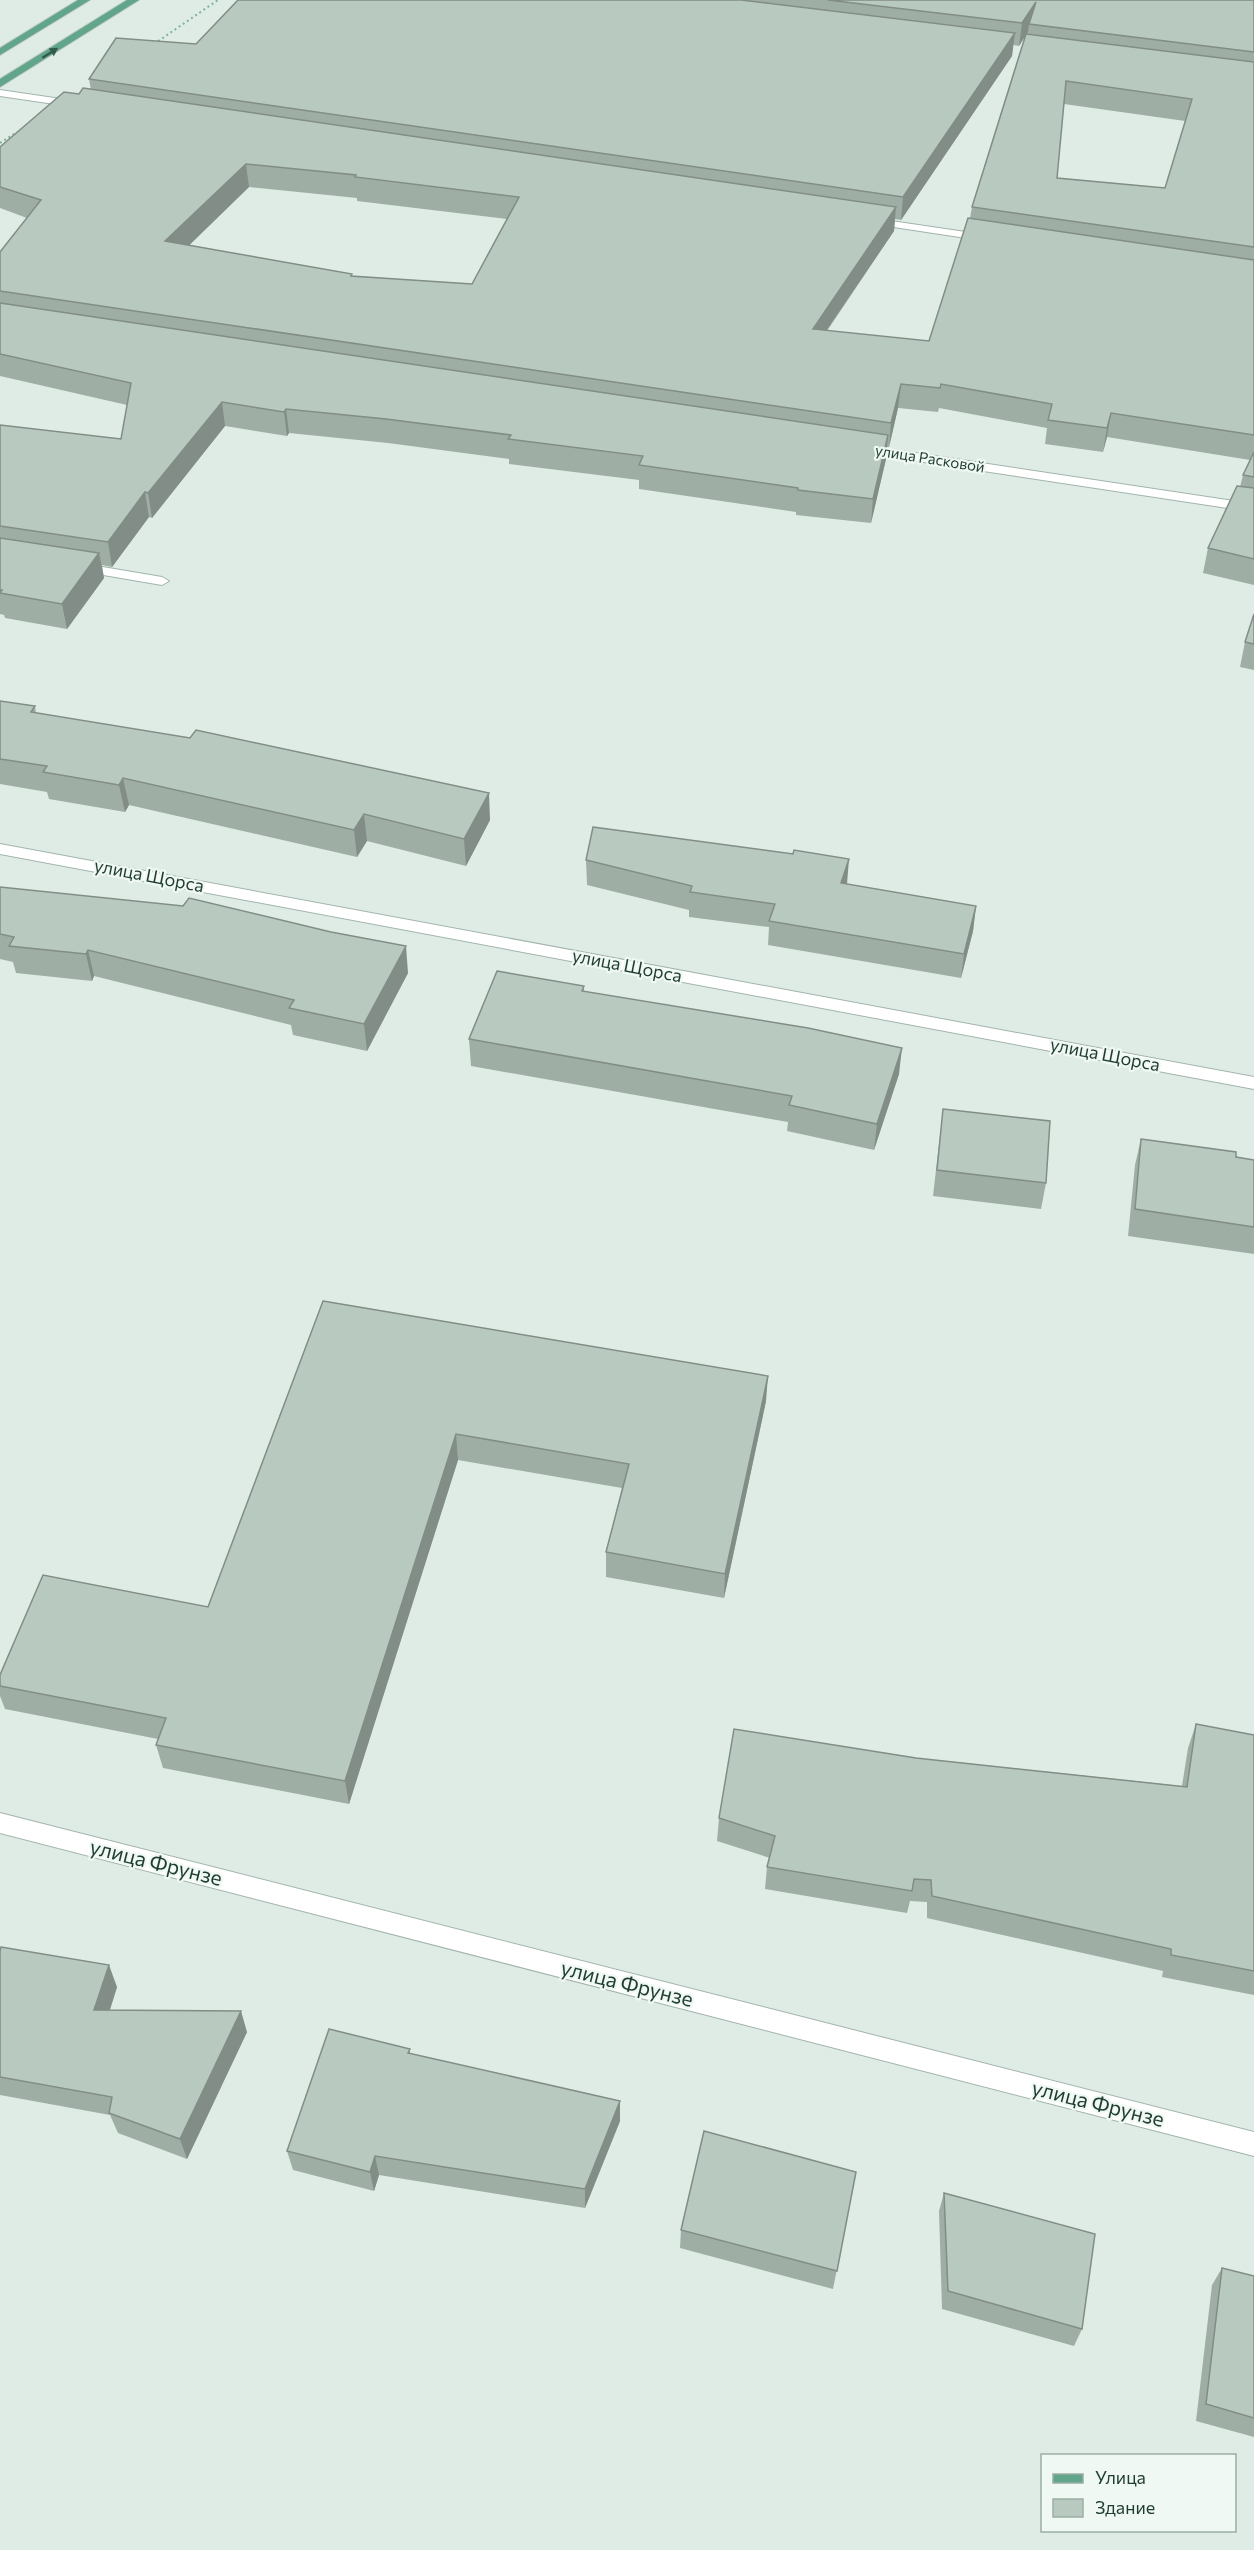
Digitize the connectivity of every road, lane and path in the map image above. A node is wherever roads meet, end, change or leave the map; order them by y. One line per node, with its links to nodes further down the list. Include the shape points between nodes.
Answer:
1 (85, 0): 5 (main road)
2 (134, 0): 6 (main road, one-way to 2)
3 (218, 0): 4 (path)
4 (145, 49)
5 (0, 52)
6 (0, 84)
7 (0, 93): 8 (street)
8 (64, 102): 9 (street); 10 (path)
9 (87, 106)
10 (0, 143)
11 (853, 219): 12 (street)
12 (995, 240)
13 (852, 448): 14 (street, улица Расковой)
14 (1254, 508)
15 (70, 566): 16 (street)
16 (162, 581)
17 (0, 849): 18 (street, улица Щорса)
18 (1254, 1083)
19 (0, 1823): 20 (street, улица Фрунзе)
20 (1254, 2145)

